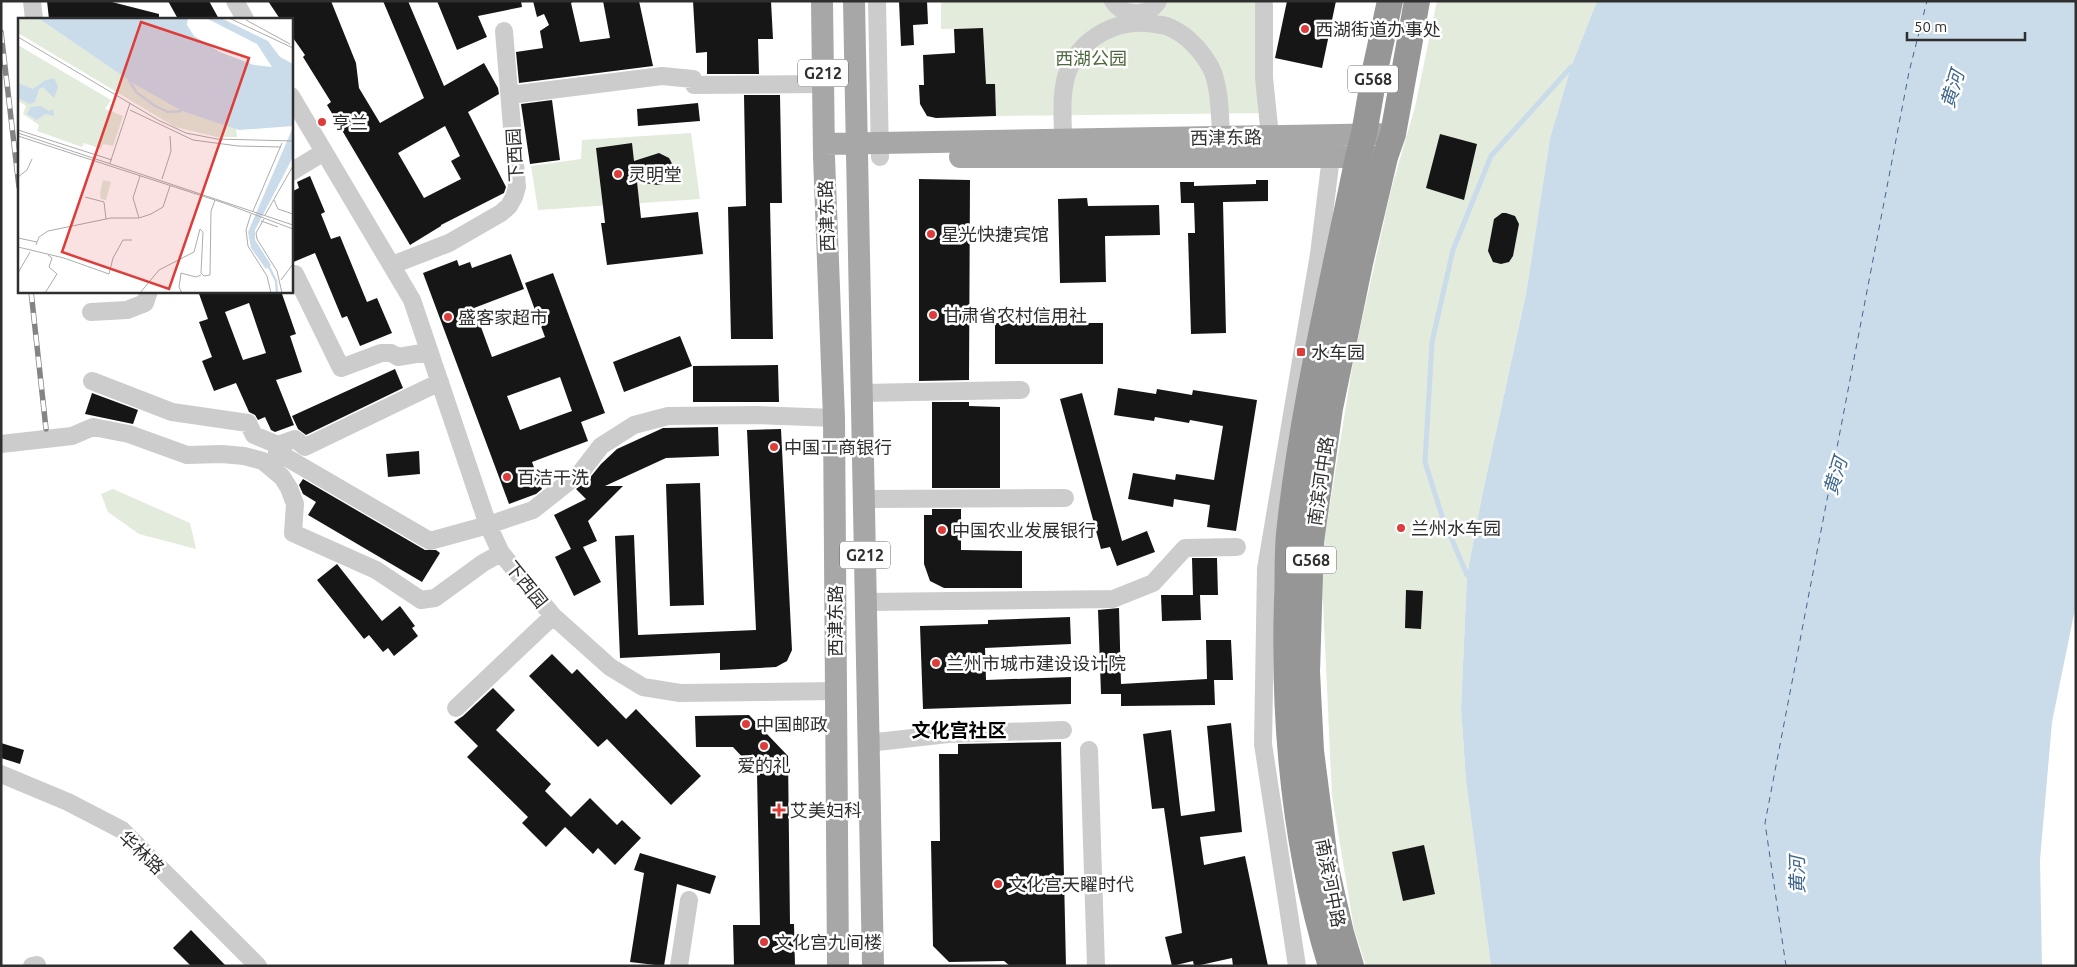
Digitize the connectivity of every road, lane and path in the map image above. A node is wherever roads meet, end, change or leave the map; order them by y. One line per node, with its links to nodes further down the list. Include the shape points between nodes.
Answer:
1 (32, 1): 11 (street)
2 (235, 1): 12 (street)
3 (822, 1): 15 (main road, 西津东路 / G212)
4 (854, 1): 24 (main road, 西津东路 / G212)
5 (877, 1): 25 (street)
6 (1113, 1): 13 (street)
7 (1158, 1): 13 (street)
8 (1390, 1): 22 (highway, 南滨河中路 / G568)
9 (1417, 1): 21 (highway, 南滨河中路 / G568)
10 (1264, 5): 18 (street, via 1264,78)
11 (34, 18)
12 (244, 18)
13 (1137, 18): 19 (street, via 1168,26 1194,42 1211,67 1218,97); 20 (street, via 1109,28 1084,46 1068,71 1063,101)
14 (504, 31): 16 (street, 下西园)
15 (823, 84): 16 (street, via 694,85 693,79 662,76); 23 (main road, 西津东路 / G212)
16 (510, 95): 29 (street, 下西园, via 517,187 509,206 449,243)
17 (292, 98): 26 (street, 下西园)
18 (1270, 136): 19 (main road, 西津东路); 22 (main road, 西津东路)
19 (1221, 137): 20 (main road, 西津东路)
20 (1063, 140): 25 (main road, 西津东路)
21 (1389, 145): 22 (main road, 西津东路); 62 (highway, 南滨河中路 / G568, via 1330,408 1311,542 1307,672 1311,751 1326,868)
22 (1361, 146): 27 (main road, 西津东路); 61 (highway, 南滨河中路 / G568, via 1309,400 1289,534 1286,644 1289,743 1308,878)
23 (824, 150): 24 (main road, 西津东路); 38 (main road, 西津东路 / G212)
24 (857, 150): 25 (main road, 西津东路); 37 (main road, 西津东路 / G212)
25 (880, 150): 27 (main road, 西津东路)
26 (324, 152): 28 (street); 29 (street, 下西园)
27 (1331, 157): 60 (street, via 1319,254 1266,569 1263,744)
28 (292, 171)
29 (392, 265): 33 (street, 下西园, via 412,300)
30 (295, 274): 33 (street, via 340,368 381,353 398,357)
31 (149, 292): 32 (street, via 146,303 127,310)
32 (90, 312)
33 (428, 352): 35 (street, 下西园)
34 (92, 381): 40 (street, via 172,412 248,422 254,435)
35 (440, 382): 40 (street, via 305,447 295,438); 43 (street, 下西园)
36 (1021, 390): 37 (street)
37 (862, 393): 41 (main road, 西津东路 / G212)
38 (834, 418): 43 (street, via 668,416 634,425 602,446 581,472 533,510); 48 (main road, 西津东路 / G212)
39 (1, 444): 45 (street, via 72,436 93,427 129,434 187,455 222,454 263,461 282,477 289,488 295,504 293,533 376,570 421,600 435,598)
40 (278, 445): 43 (street, via 276,452 430,541)
41 (864, 498): 42 (street); 46 (main road, 西津东路 / G212)
42 (1065, 498)
43 (488, 525): 45 (street, 下西园)
44 (1237, 547): 46 (street, via 1185,548 1153,583 1114,599)
45 (501, 553): 47 (street, 下西园)
46 (866, 602): 51 (main road, 西津东路 / G212)
47 (553, 616): 48 (street, 下西园, via 610,667 643,688 680,693); 49 (street)
48 (835, 691): 57 (main road, 西津东路 / G212)
49 (456, 708)
50 (1063, 730): 51 (street, via 948,734)
51 (868, 743): 58 (main road, 西津东路 / G212)
52 (1089, 750): 59 (street)
53 (3, 779): 55 (street, 华林路, via 68,802 122,830)
54 (689, 900): 56 (street)
55 (258, 966)
56 (679, 966)
57 (838, 966)
58 (873, 966)
59 (1096, 966)
60 (1297, 966)
61 (1332, 966)
62 (1351, 966)

